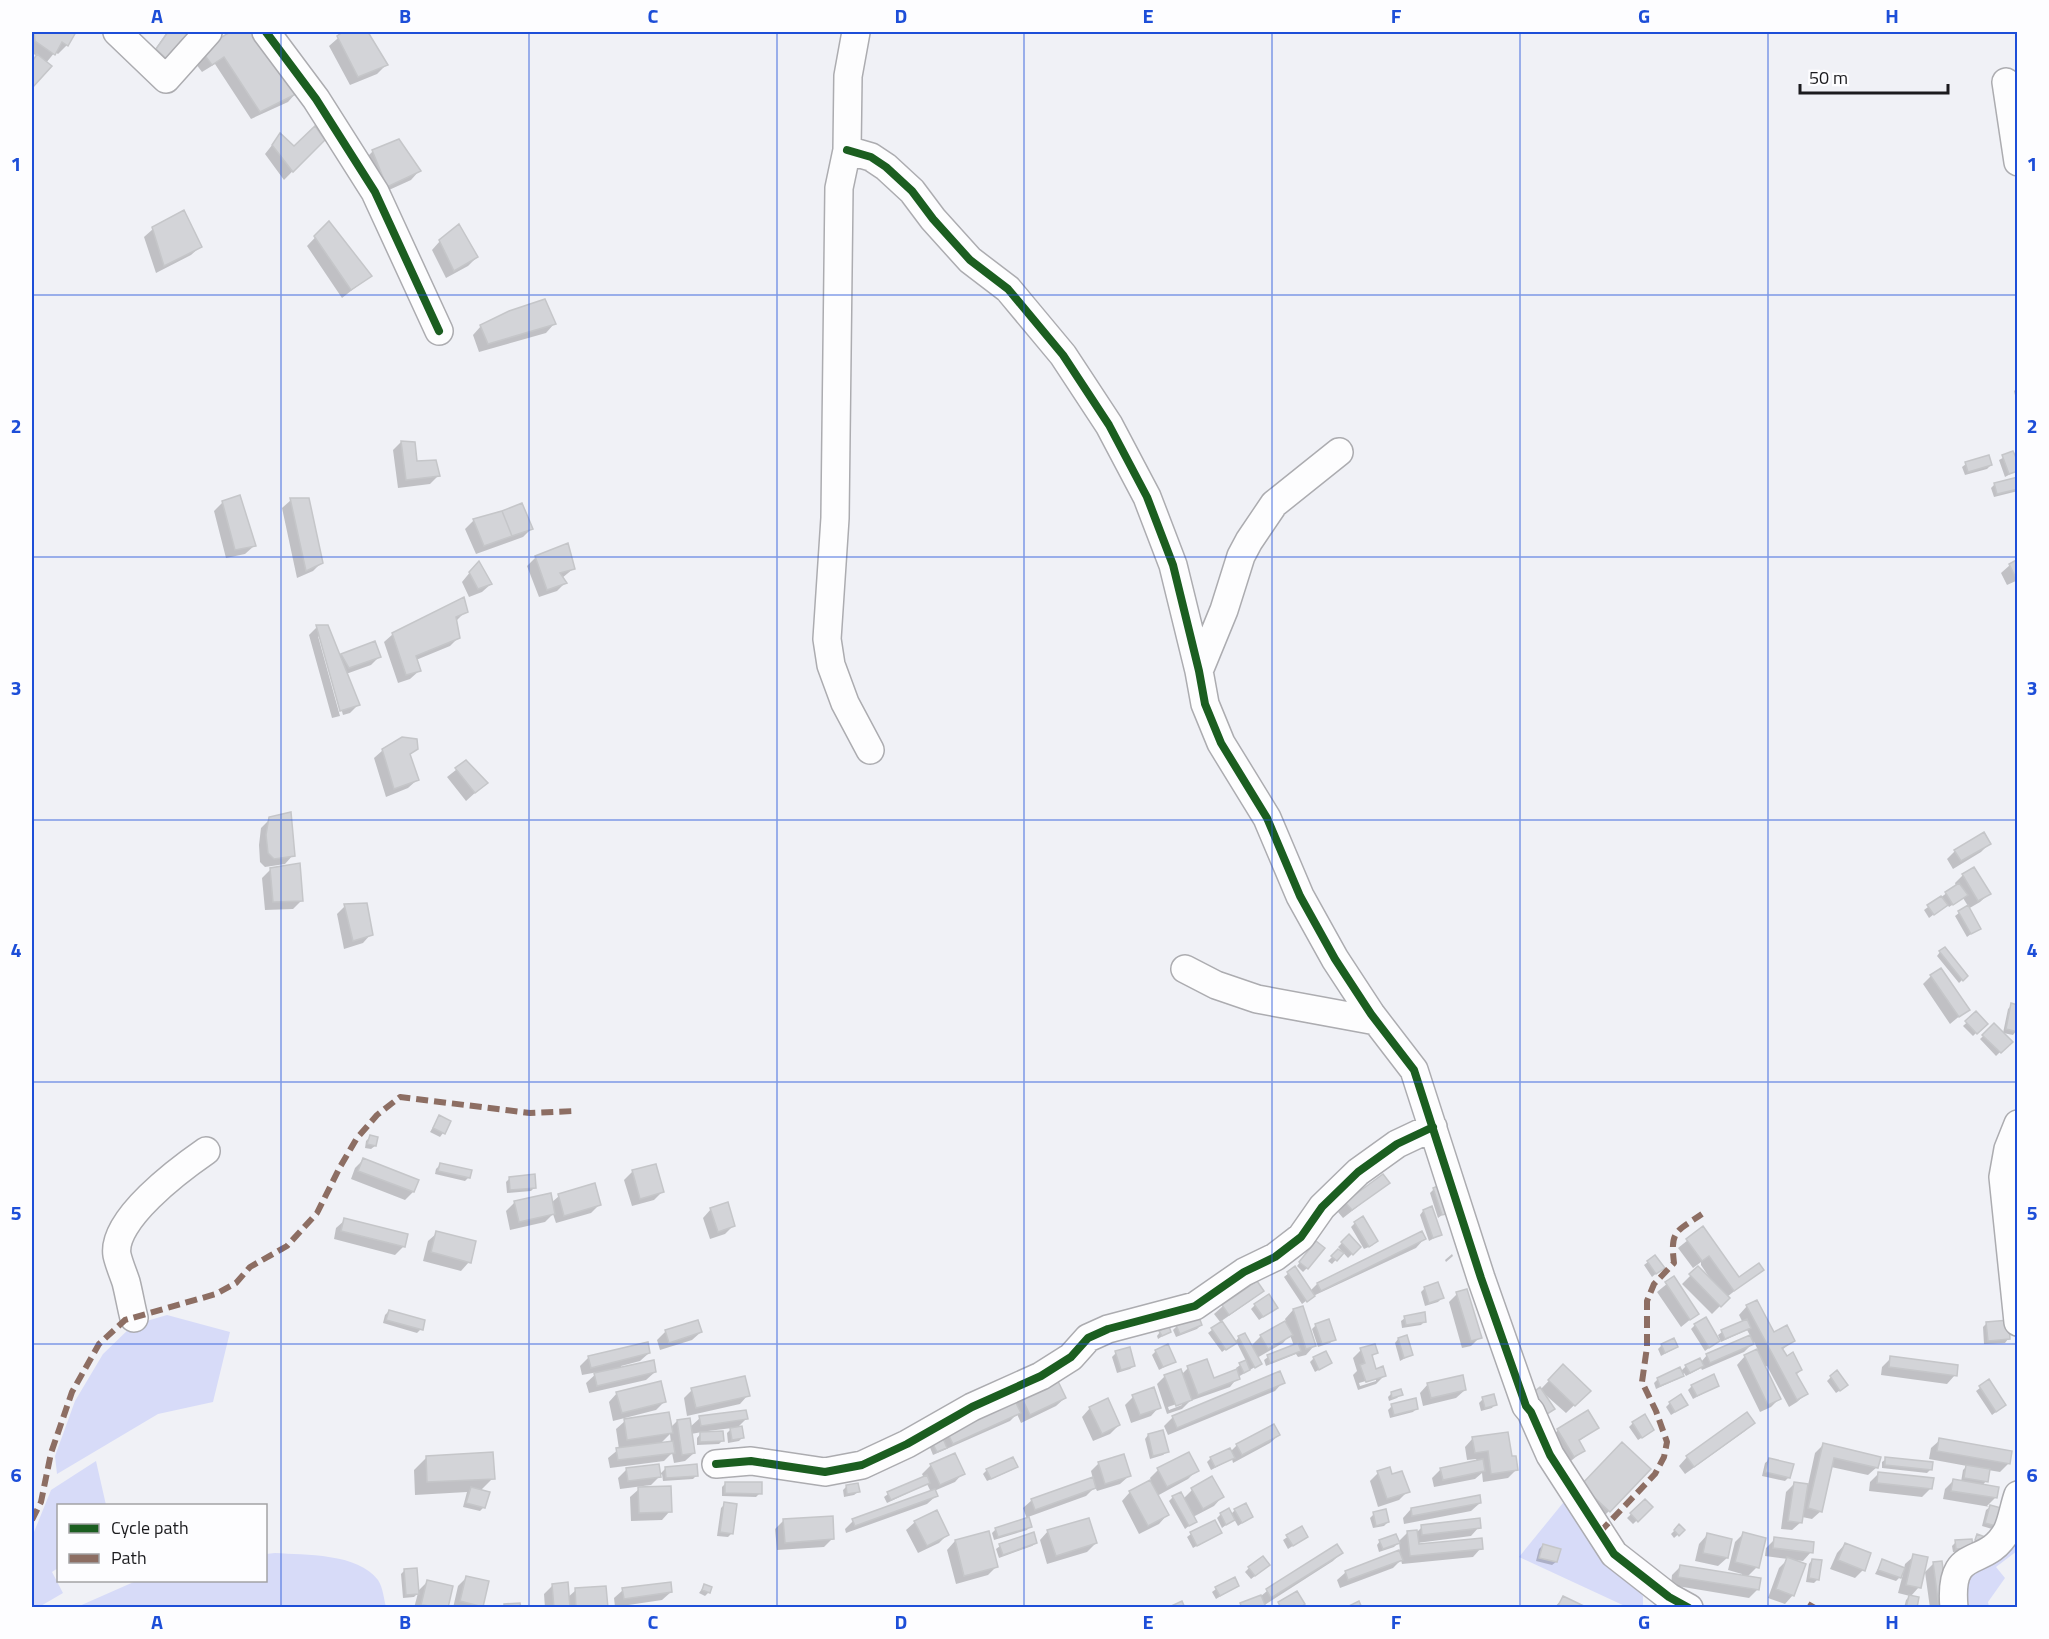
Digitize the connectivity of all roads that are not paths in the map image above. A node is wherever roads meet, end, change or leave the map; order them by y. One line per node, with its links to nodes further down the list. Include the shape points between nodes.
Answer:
1 (117, 32): 2 (street, via 166,79)
2 (208, 32)
3 (266, 32): 8 (street, via 316,99 375,192)
4 (856, 32): 6 (street, via 848,76)
5 (2006, 82): 7 (street)
6 (847, 150): 10 (street, via 871,157 912,191 970,260 1008,289 1063,355 1109,425 1147,497 1173,565); 11 (street, via 839,188 835,518 827,639 831,665 845,703)
7 (2018, 162)
8 (440, 331)
9 (1339, 452): 10 (street, via 1274,504 1257,528 1241,556)
10 (1199, 671): 13 (street, via 1205,704 1221,743 1267,818 1300,896 1335,959)
11 (870, 750)
12 (1185, 969): 13 (street, via 1216,986 1257,999)
13 (1376, 1021): 15 (street, via 1414,1070)
14 (2018, 1124): 18 (street, via 2003,1177)
15 (1433, 1127): 19 (street, via 1397,1144 1358,1172 1322,1207 1300,1237 1195,1306 1088,1338 1071,1357 1041,1376 862,1465 825,1472 750,1461); 21 (street, via 1522,1395 1550,1455 1614,1554)
16 (206, 1151): 17 (street, via 173,1174 137,1210 119,1236 117,1254)
17 (134, 1318)
18 (2018, 1322)
19 (716, 1464)
20 (2018, 1495): 22 (street, via 2007,1531 1991,1549 1963,1564 1955,1574)
21 (1689, 1608)
22 (1954, 1608)

